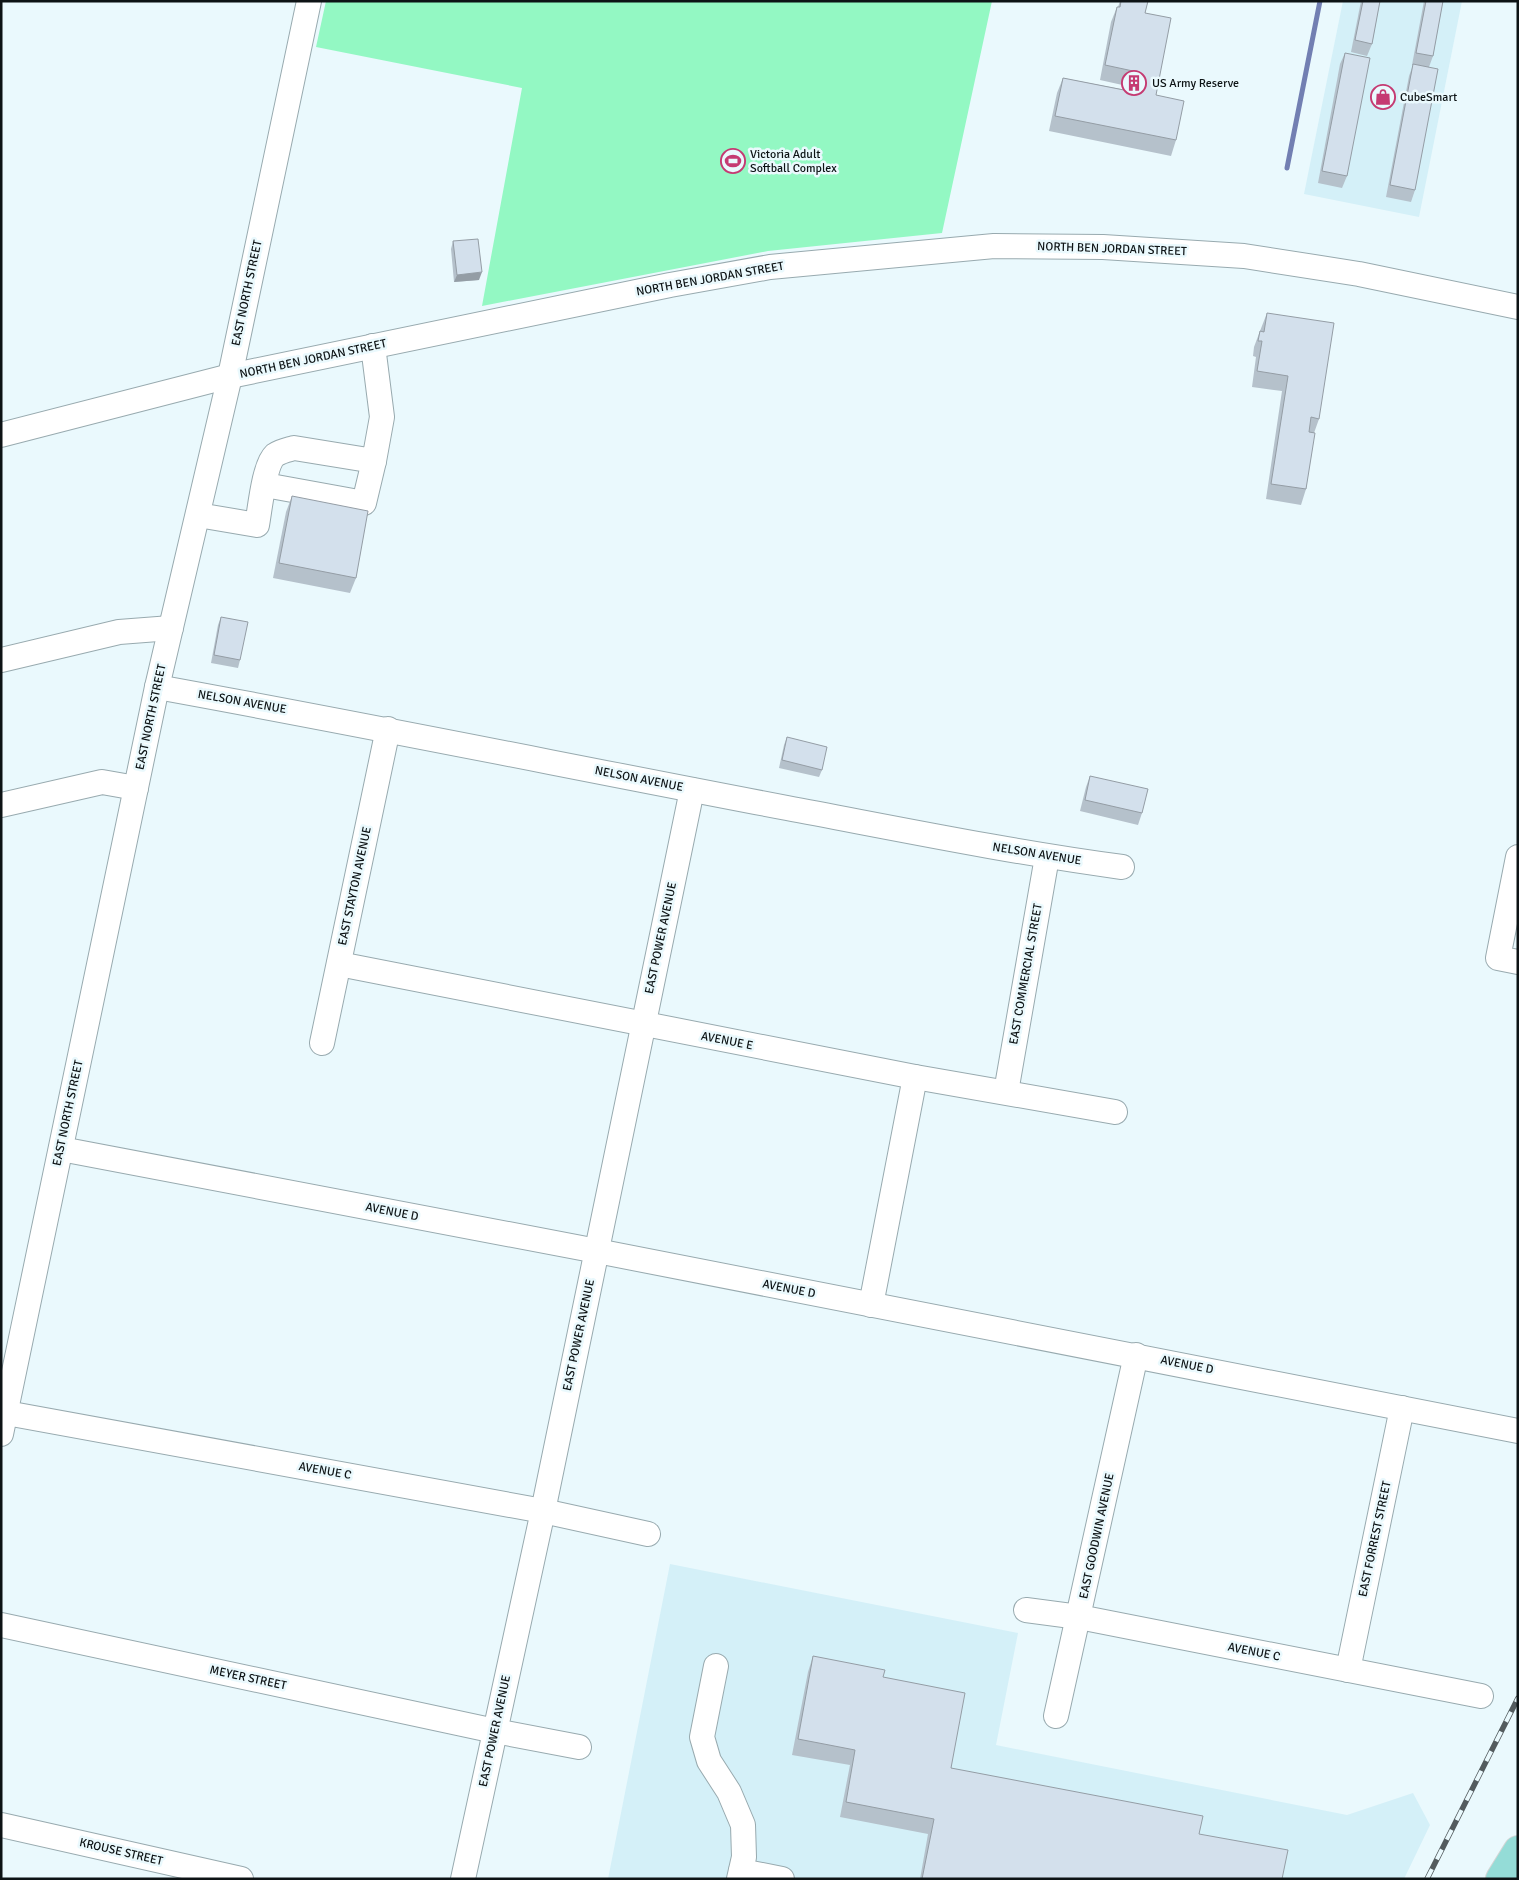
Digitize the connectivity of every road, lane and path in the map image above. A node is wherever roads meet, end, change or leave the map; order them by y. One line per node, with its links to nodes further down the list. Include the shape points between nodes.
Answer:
1 (309, 1): 4 (street, EAST NORTH STREET)
2 (1518, 307): 3 (street, NORTH BEN JORDAN STREET, via 1359,274 1244,256 1103,247 994,246 770,267)
3 (372, 346): 4 (street, NORTH BEN JORDAN STREET); 6 (street, via 382,418)
4 (230, 376): 5 (street, NORTH BEN JORDAN STREET); 8 (street, EAST NORTH STREET)
5 (1, 435)
6 (374, 461): 7 (street, via 294,448 274,456); 7 (street, via 364,502)
7 (265, 485): 8 (street, via 257,525)
8 (198, 515): 9 (street, EAST NORTH STREET)
9 (172, 628): 10 (street, via 119,632); 11 (street, EAST NORTH STREET)
10 (1, 660)
11 (157, 687): 12 (street, NELSON AVENUE); 13 (street, EAST NORTH STREET)
12 (388, 729): 14 (street, NELSON AVENUE); 20 (street, EAST STAYTON AVENUE)
13 (136, 788): 15 (street, via 102,782); 26 (street, EAST NORTH STREET)
14 (692, 790): 16 (street, NELSON AVENUE); 21 (street, EAST POWER AVENUE)
15 (1, 805)
16 (1046, 857): 18 (street, NELSON AVENUE); 24 (street, EAST COMMERCIAL STREET)
17 (1518, 857): 19 (street, via 1498,958)
18 (1122, 867)
19 (1518, 962)
20 (339, 964): 21 (street, AVENUE E); 22 (street, EAST STAYTON AVENUE)
21 (643, 1025): 23 (street, AVENUE E); 27 (street, EAST POWER AVENUE)
22 (322, 1042)
23 (915, 1077): 24 (street, AVENUE E); 28 (street)
24 (1006, 1092): 25 (street, AVENUE E)
25 (1116, 1112)
26 (61, 1149): 27 (street, AVENUE D); 31 (street, EAST NORTH STREET)
27 (597, 1251): 28 (street, AVENUE D); 33 (street, EAST POWER AVENUE)
28 (871, 1305): 29 (street, AVENUE D)
29 (1136, 1355): 30 (street, AVENUE D); 36 (street, EAST GOODWIN AVENUE)
30 (1402, 1408): 32 (street, AVENUE D); 39 (street, EAST FORREST STREET)
31 (3, 1420): 33 (street, AVENUE C)
32 (1518, 1431)
33 (543, 1511): 34 (street, AVENUE C); 42 (street, EAST POWER AVENUE)
34 (648, 1534)
35 (1026, 1610): 36 (street, AVENUE C)
36 (1079, 1618): 39 (street, AVENUE C); 41 (street, EAST GOODWIN AVENUE)
37 (1, 1625): 42 (street, MEYER STREET)
38 (716, 1666): 46 (street, via 702,1737 709,1761 729,1792 743,1825 744,1857)
39 (1348, 1670): 40 (street, AVENUE C)
40 (1481, 1696)
41 (1056, 1716)
42 (495, 1731): 43 (street, MEYER STREET); 48 (street, EAST POWER AVENUE)
43 (579, 1747)
44 (1, 1824): 47 (street, KROUSE STREET)
45 (1518, 1850): 50 (main road)
46 (740, 1875): 49 (street)
47 (241, 1879)
48 (463, 1879)
49 (782, 1879)
50 (1500, 1879)

